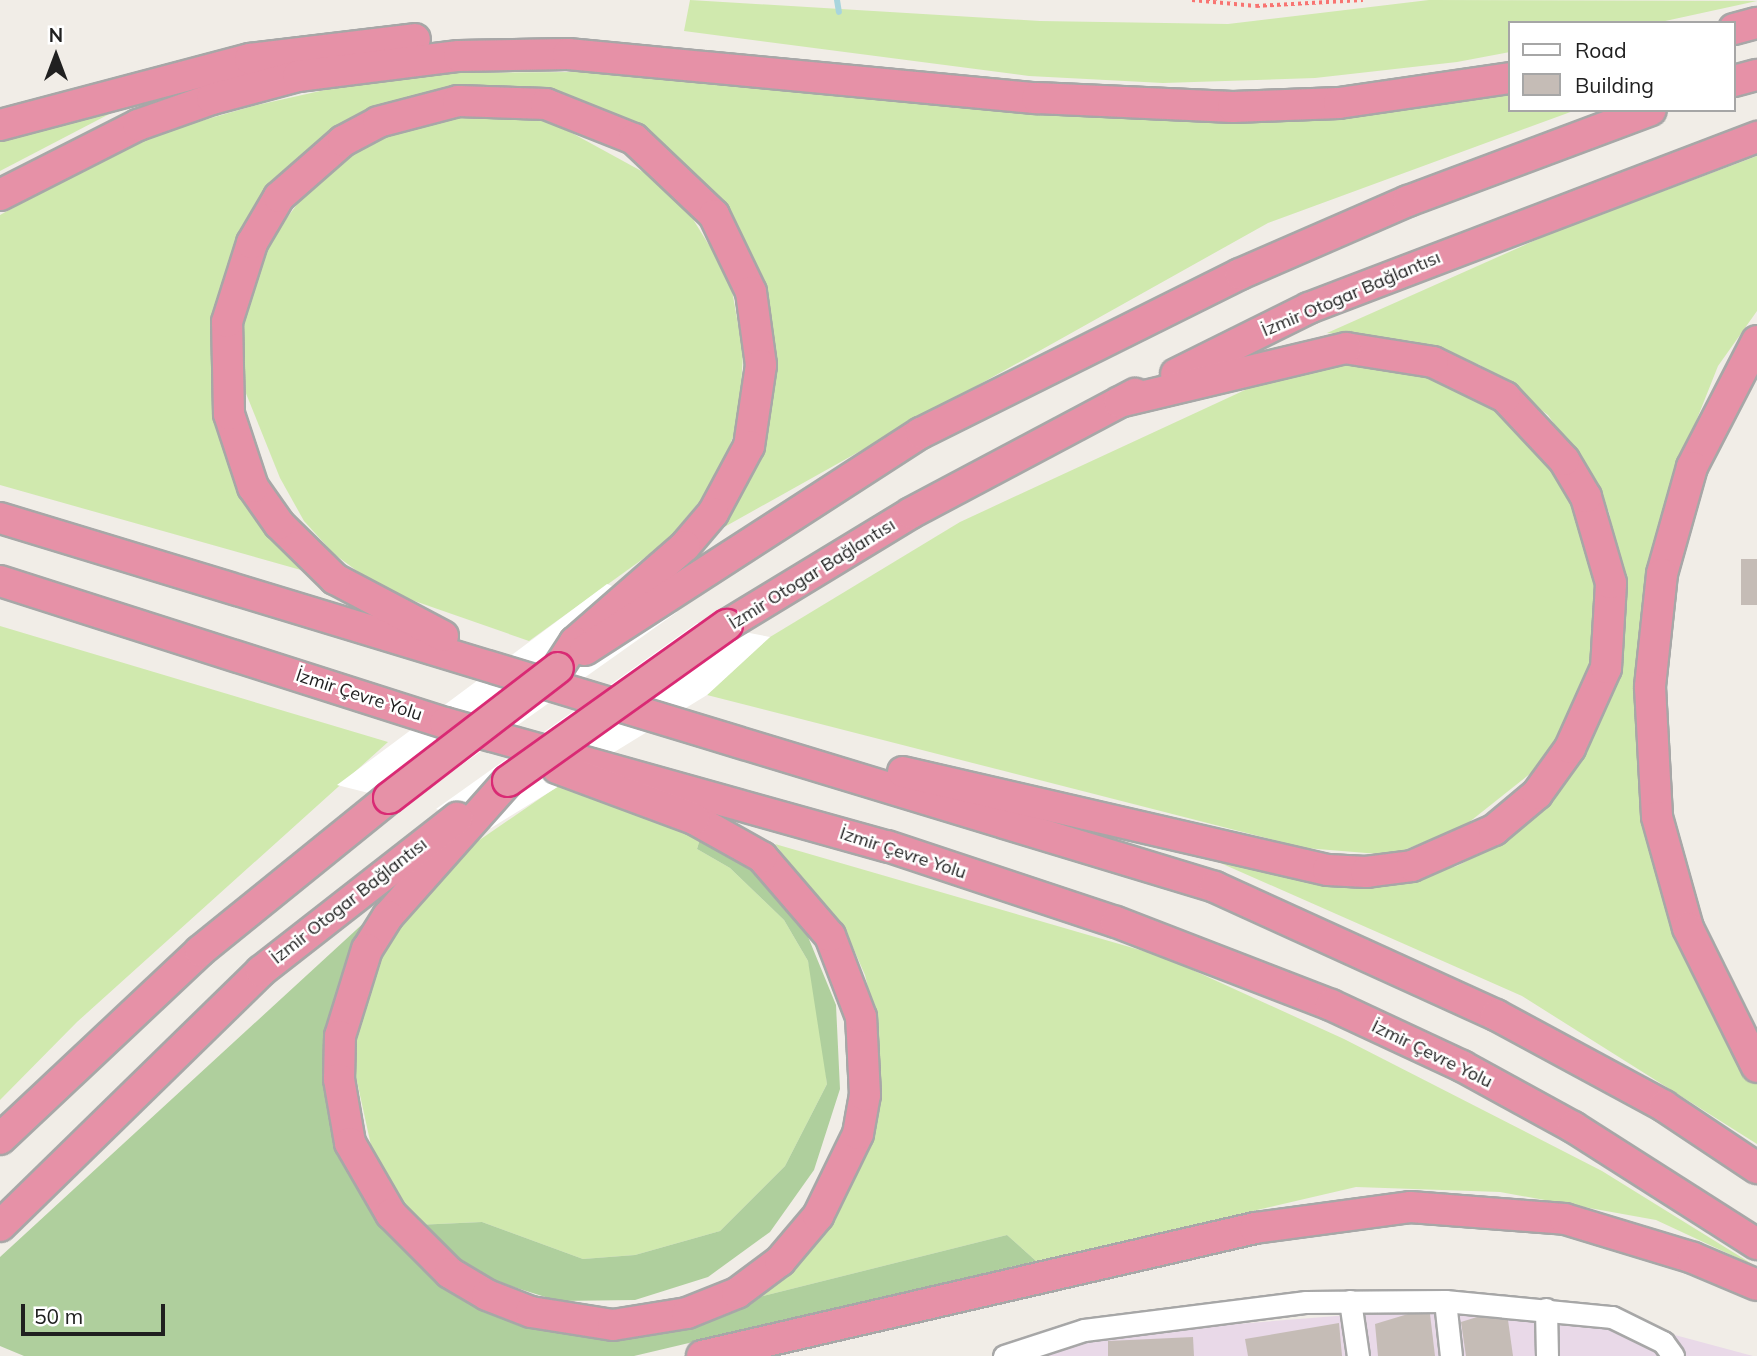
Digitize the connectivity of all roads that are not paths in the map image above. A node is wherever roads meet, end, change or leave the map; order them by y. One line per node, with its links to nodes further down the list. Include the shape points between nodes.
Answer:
1 (1757, 23): 2 (highway)
2 (1736, 28)
3 (568, 54): 5 (highway, via 1193,106 1339,103); 8 (highway, via 430,38 357,43 250,59); 10 (highway, via 398,60 298,76 138,125)
4 (1757, 75): 6 (highway)
5 (1508, 78)
6 (1736, 80)
7 (1646, 112): 15 (highway, via 1408,201 1240,274 921,433)
8 (0, 125)
9 (1757, 137): 12 (highway, İzmir Otogar Bağlantısı, via 1309,308)
10 (0, 195)
11 (1757, 341): 20 (highway, via 1692,467 1662,574 1650,687 1657,817 1688,928)
12 (1119, 402): 17 (highway, via 1346,348 1391,351 1452,370 1505,397 1537,426 1586,497 1602,540 1613,625 1594,707 1537,794 1494,830 1423,862 1328,870 1040,800); 19 (highway, İzmir Otogar Bağlantısı, bridge, via 911,513 727,625)
13 (0, 518): 16 (highway)
14 (0, 581): 18 (highway, İzmir Çevre Yolu)
15 (558, 668): 16 (highway, via 594,624 685,546 736,476 758,405 759,330 728,239 659,158 593,119 545,104 458,101 378,122 343,141 279,197 234,291 224,373 229,414 253,487 279,524 335,579 429,629); 21 (highway, bridge, via 200,951)
16 (592, 698): 17 (highway)
17 (697, 730): 22 (highway, via 1215,887 1496,1015 1664,1106)
18 (502, 737): 19 (highway, via 527,756 694,819 762,857 830,936 848,974 861,1017 865,1095 841,1174 818,1216 780,1261 737,1293 687,1313 613,1325 531,1312 487,1295 450,1273 391,1214 350,1143 338,1079 340,1035 367,949 388,916); 24 (highway, İzmir Çevre Yolu, via 887,846 1115,922 1331,1005 1573,1126)
19 (508, 780): 23 (highway, İzmir Otogar Bağlantısı, via 261,971)
20 (1757, 1067)
21 (0, 1139)
22 (1757, 1168)
23 (0, 1226)
24 (1757, 1244)
25 (1757, 1285): 29 (highway, via 1693,1258 1565,1219 1410,1207 1255,1228)
26 (1350, 1301): 27 (street); 32 (street, via 1084,1330); 33 (street)
27 (1445, 1301): 28 (street); 34 (street)
28 (1546, 1309): 35 (street); 36 (street, via 1612,1317 1663,1342)
29 (809, 1331): 30 (highway); 31 (highway)
30 (702, 1356)
31 (722, 1356)
32 (1004, 1356)
33 (1358, 1356)
34 (1451, 1356)
35 (1547, 1356)
36 (1673, 1356)

